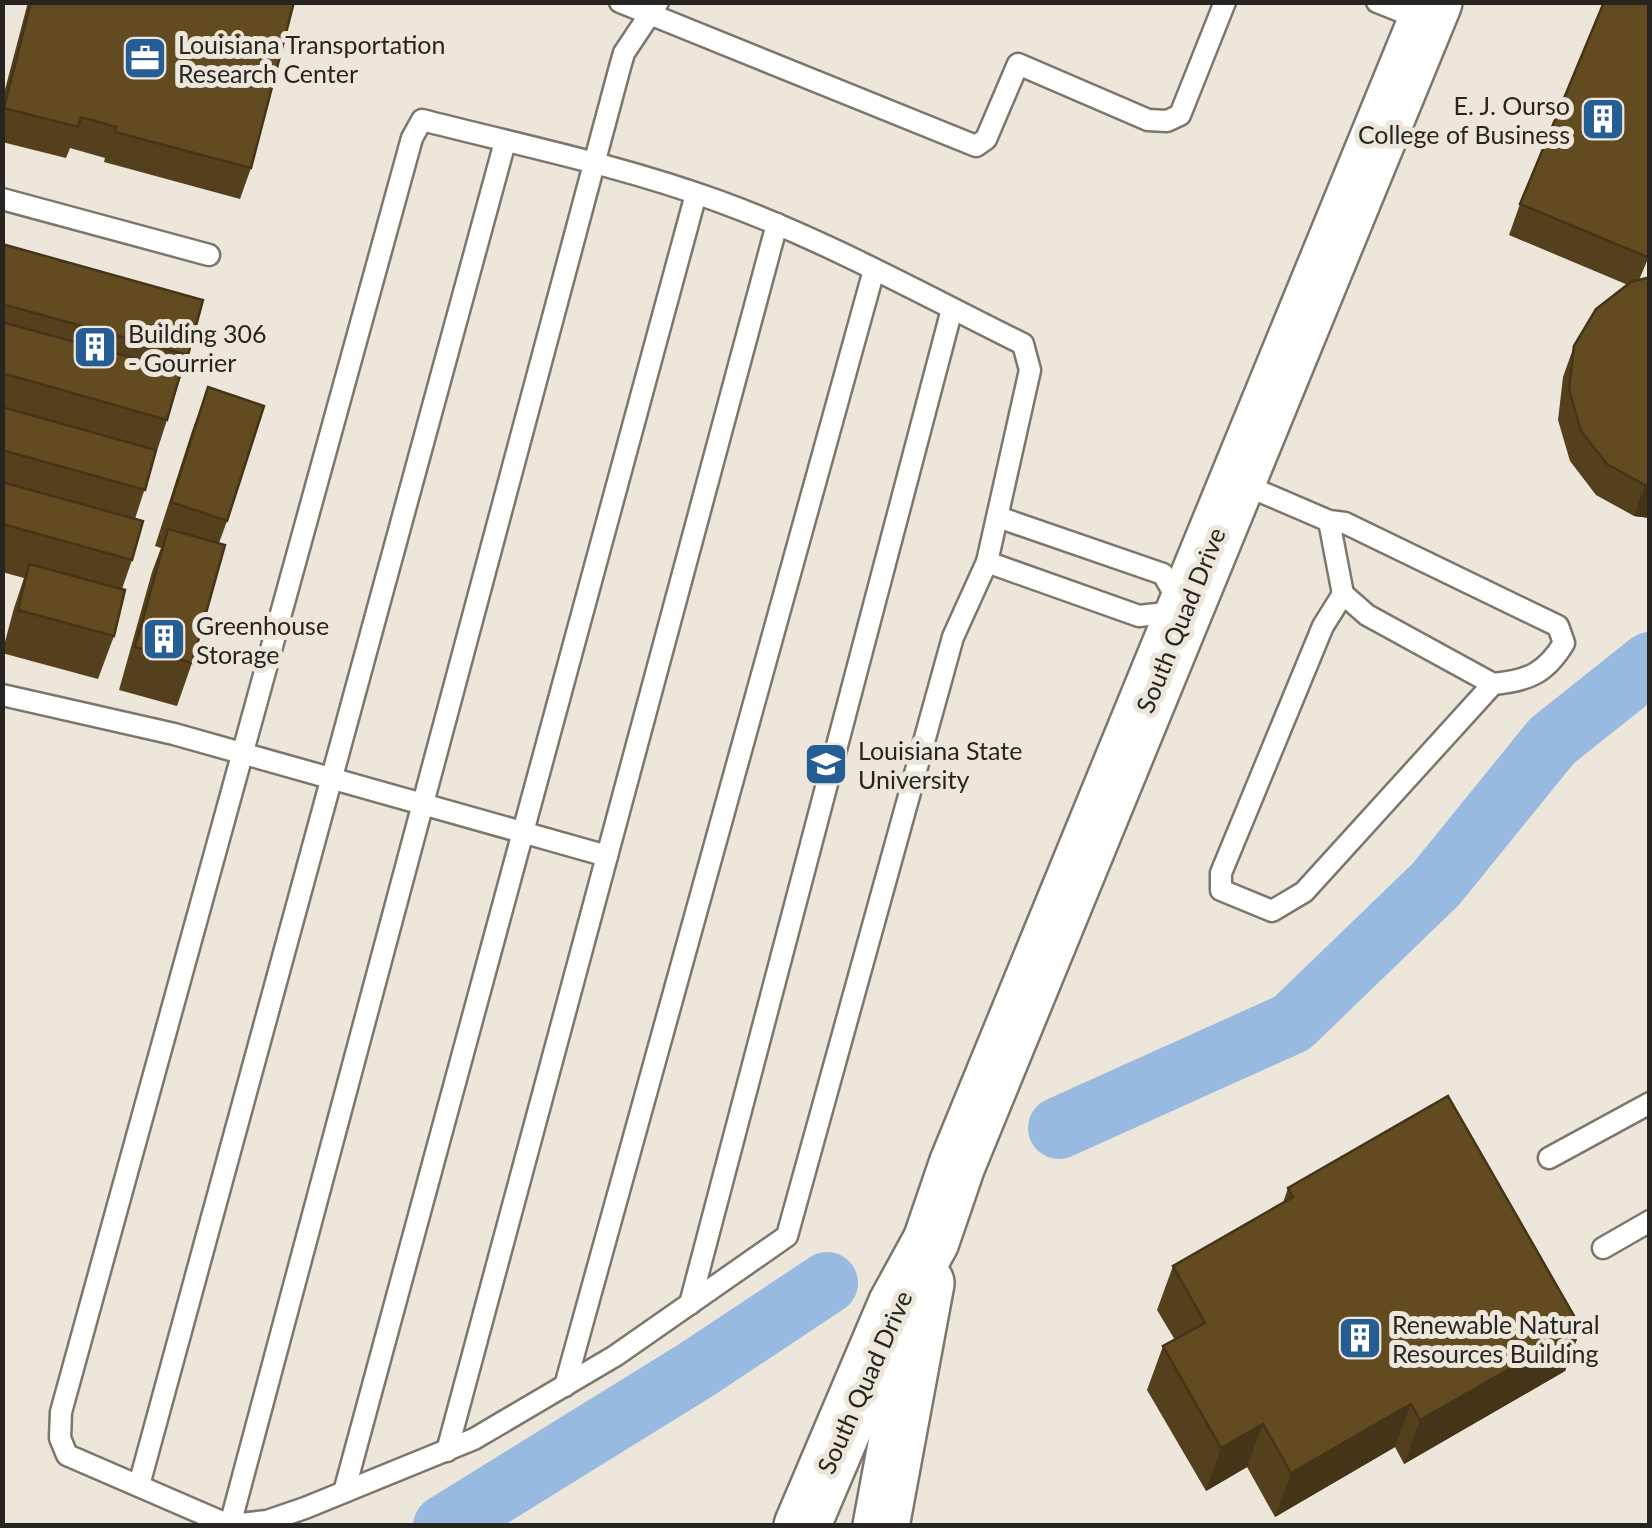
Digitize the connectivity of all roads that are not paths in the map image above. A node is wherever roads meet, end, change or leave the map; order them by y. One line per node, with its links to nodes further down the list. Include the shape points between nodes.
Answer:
1 (620, 2): 3 (lane)
2 (1225, 2): 3 (lane, via 1180,116 1148,120 1018,64 986,139 976,146)
3 (654, 9): 6 (lane, via 624,52)
4 (1413, 9): 13 (street, South Quad Drive)
5 (505, 142): 6 (lane); 21 (lane, via 422,120 412,138); 22 (lane)
6 (594, 164): 7 (lane); 23 (lane)
7 (696, 194): 9 (lane); 24 (lane)
8 (2, 199): 10 (lane)
9 (777, 224): 11 (lane); 25 (lane)
10 (209, 255)
11 (874, 270): 12 (lane); 32 (lane)
12 (952, 309): 14 (lane, via 1022,344 1030,370); 31 (lane)
13 (1236, 481): 15 (lane); 18 (street, South Quad Drive)
14 (998, 517): 16 (lane); 18 (lane, via 1163,574)
15 (1329, 522): 17 (lane); 19 (lane, via 1345,523 1558,626 1564,643 1550,667)
16 (987, 562): 18 (lane, via 1139,616); 31 (lane, via 953,637 787,1236)
17 (1343, 594): 19 (lane, via 1367,615); 19 (lane, via 1323,626 1222,873 1221,890 1272,911 1304,892)
18 (1184, 611): 29 (street, South Quad Drive)
19 (1492, 684)
20 (2, 694): 21 (lane)
21 (242, 753): 22 (lane); 34 (lane, via 61,1412 67,1455)
22 (330, 778): 23 (lane); 34 (lane)
23 (426, 805): 24 (lane); 36 (lane)
24 (526, 833): 25 (lane); 35 (lane)
25 (607, 856): 33 (lane)
26 (1650, 1104): 27 (lane)
27 (1549, 1158)
28 (1650, 1221): 30 (lane)
29 (931, 1241): 37 (street, South Quad Drive, via 896,1304); 38 (street, South Quad Drive, via 924,1315)
30 (1603, 1248)
31 (690, 1304): 32 (lane)
32 (564, 1386): 33 (lane)
33 (447, 1451): 35 (lane)
34 (139, 1486): 36 (lane)
35 (344, 1492): 36 (lane, via 267,1521)
36 (230, 1525)
37 (802, 1526)
38 (881, 1526)

